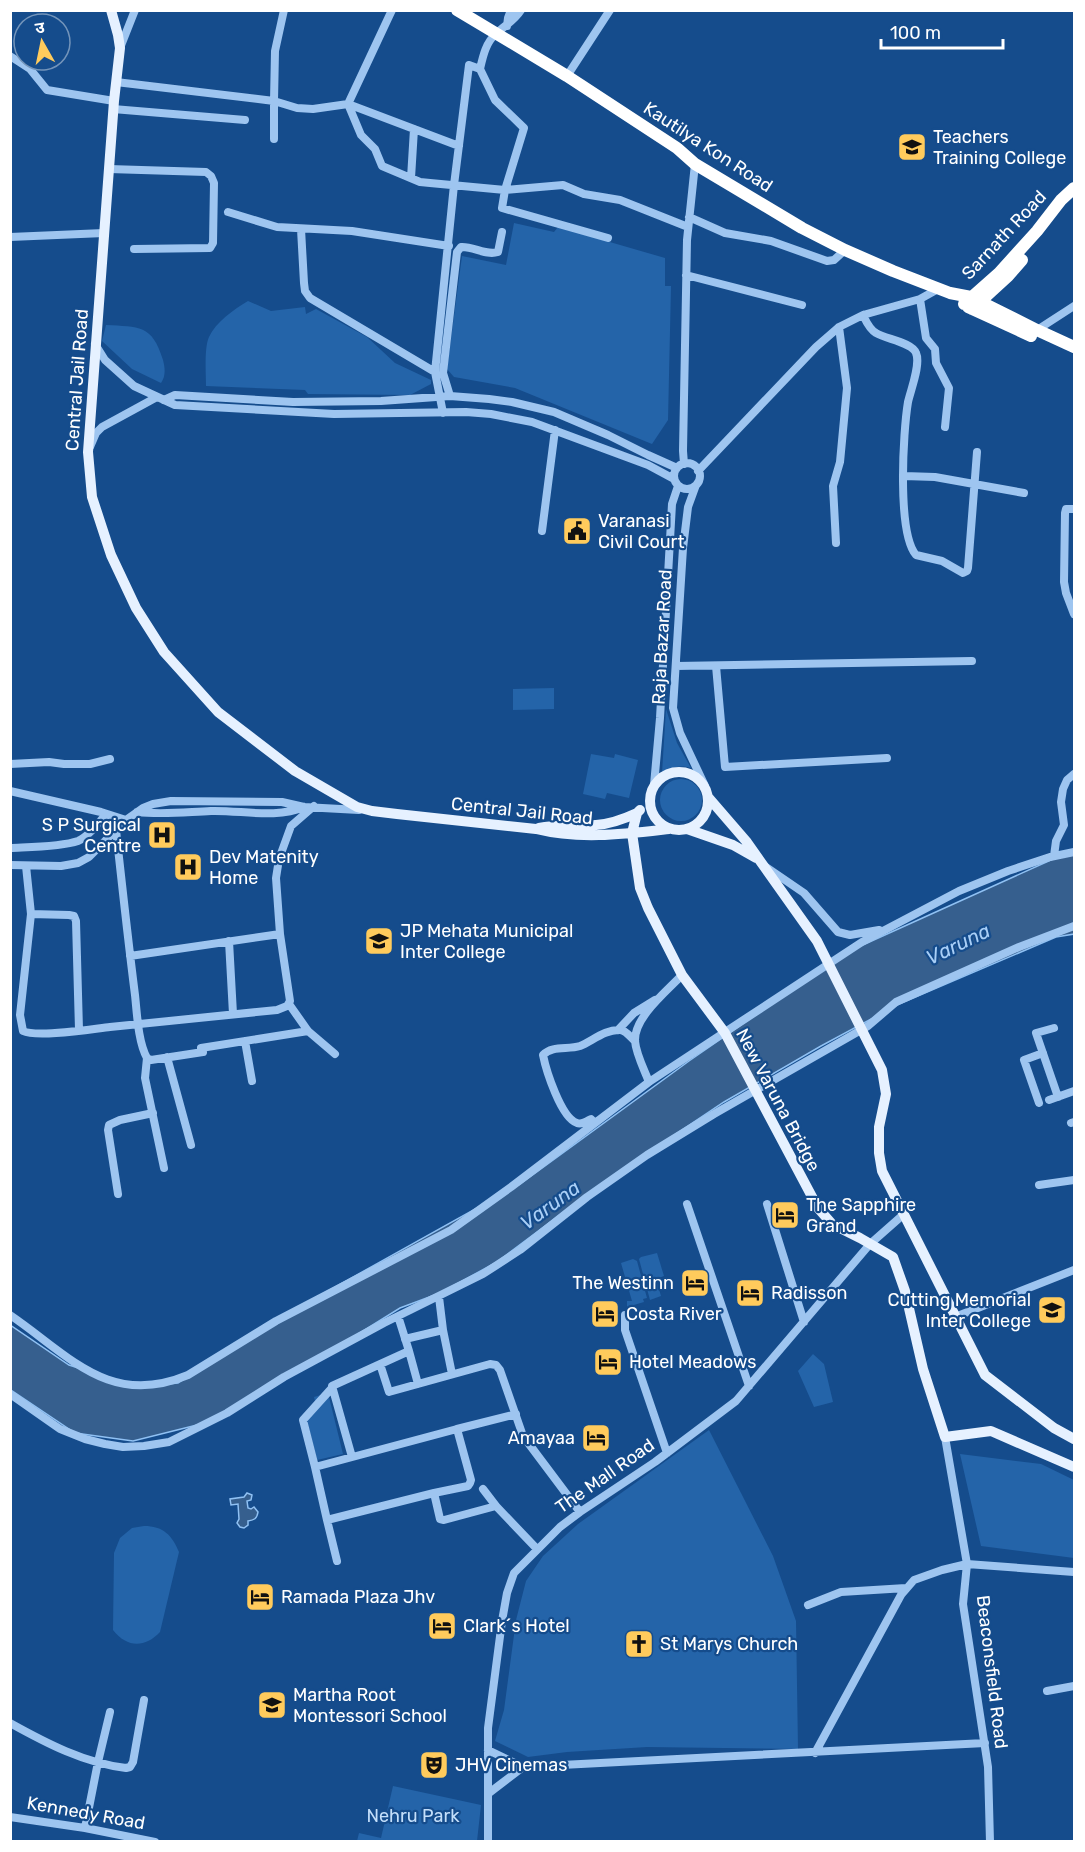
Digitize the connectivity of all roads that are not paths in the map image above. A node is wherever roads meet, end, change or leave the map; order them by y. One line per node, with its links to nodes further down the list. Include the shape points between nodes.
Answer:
1 (111, 10): 11 (main road, Central Jail Road)
2 (135, 10): 11 (street)
3 (284, 10): 16 (street, via 275,51)
4 (392, 10): 17 (street)
5 (457, 10): 10 (highway, Kautilya Kon Road)
6 (511, 10): 9 (street)
7 (521, 10): 9 (street)
8 (610, 10): 14 (street)
9 (507, 26): 10 (street)
10 (495, 34): 13 (street, via 484,51); 14 (highway, Kautilya Kon Road)
11 (120, 48): 15 (main road, Central Jail Road)
12 (10, 56): 18 (street, via 30,69 47,90)
13 (480, 69): 22 (street, via 469,65); 27 (street, via 495,100 524,128)
14 (567, 76): 23 (highway, Kautilya Kon Road)
15 (116, 82): 16 (street); 18 (main road, Central Jail Road)
16 (274, 101): 17 (street, via 314,109); 21 (street)
17 (348, 104): 20 (street); 25 (street, via 361,135 375,149 382,166)
18 (113, 105): 19 (street); 24 (main road, Central Jail Road)
19 (245, 120)
20 (414, 129): 22 (street); 25 (street)
21 (274, 139)
22 (459, 146): 26 (street)
23 (695, 164): 30 (street); 39 (highway, Kautilya Kon Road)
24 (110, 169): 34 (main road, Central Jail Road); 38 (street, via 206,172 214,183 210,248)
25 (411, 178): 26 (street)
26 (454, 185): 27 (street); 37 (street)
27 (505, 190): 31 (street, via 563,185); 36 (street, via 502,208)
28 (1073, 190): 43 (highway, Sarnath Road)
29 (228, 212): 32 (street)
30 (689, 217): 31 (street); 39 (street, via 725,233 771,242 826,261 834,260)
31 (688, 227): 40 (street)
32 (301, 230): 37 (street, via 352,231); 52 (street, via 305,291 310,298)
33 (502, 232): 53 (street, via 498,252 492,254 466,246 457,252 443,373)
34 (104, 233): 35 (street); 49 (main road, Central Jail Road)
35 (10, 237)
36 (608, 238)
37 (448, 246): 52 (street)
38 (134, 249)
39 (845, 250): 41 (highway, Kautilya Kon Road)
40 (686, 275): 44 (street); 61 (street)
41 (938, 289): 42 (street); 43 (highway, Kautilya Kon Road)
42 (920, 299): 46 (street); 57 (street, via 927,341 935,349 936,363 949,388)
43 (972, 303): 48 (highway); 51 (highway)
44 (802, 305)
45 (1074, 306): 48 (street)
46 (863, 315): 47 (street); 63 (street, via 874,333 911,347 916,354 906,420)
47 (839, 327): 62 (street); 70 (street, via 847,388 840,462 833,486)
48 (1037, 330): 50 (highway)
49 (95, 343): 55 (street, via 105,360 128,381); 59 (main road, Central Jail Road)
50 (1074, 347)
51 (1074, 356)
52 (435, 372): 54 (street)
53 (450, 396): 54 (street); 61 (street, via 512,402 554,412 648,456)
54 (441, 397): 55 (street, via 293,402 175,395); 56 (street)
55 (160, 398): 56 (street, via 175,405 334,414); 59 (street, via 102,427)
56 (443, 413): 58 (street, via 491,414)
57 (945, 427)
58 (555, 430): 64 (street, via 648,465); 69 (street)
59 (88, 452): 84 (main road, Central Jail Road, via 92,497 111,555 136,608 164,652 218,712 295,771 343,800)
60 (976, 452): 65 (street)
61 (681, 466): 62 (street, via 692,465); 64 (street)
62 (698, 471): 66 (street)
63 (904, 476): 65 (street); 65 (street, via 905,517 913,552 963,573 968,568)
64 (676, 482): 66 (street, via 689,489); 79 (street)
65 (974, 484): 67 (street)
66 (696, 485): 73 (street, Raja Bazar Road, via 688,507 683,548)
67 (1024, 493)
68 (1074, 509): 71 (street, via 1066,509 1065,513 1064,582)
69 (542, 531)
70 (837, 543)
71 (1074, 614)
72 (972, 662): 74 (street)
73 (676, 666): 74 (street); 81 (street, Raja Bazar Road, via 676,721)
74 (716, 666): 75 (street, via 725,767)
75 (886, 758)
76 (110, 759): 77 (street, via 90,764)
77 (10, 764)
78 (1074, 774): 95 (street, via 1063,789 1064,825)
79 (654, 785): 81 (main road, via 675,772 692,775); 82 (main road)
80 (10, 791): 86 (street)
81 (707, 792): 90 (main road, via 705,814 698,824); 96 (main road)
82 (650, 799): 85 (main road); 89 (main road, via 654,817)
83 (314, 806): 84 (street, Central Jail Road); 87 (street, Central Jail Road, via 279,812 137,812); 102 (street, via 291,826 279,858 276,878)
84 (372, 811): 88 (main road, Central Jail Road)
85 (637, 813): 88 (main road, via 616,822); 92 (main road)
86 (106, 814): 87 (street); 93 (street, via 80,841)
87 (126, 820): 91 (street)
88 (536, 829): 92 (main road, Central Jail Road, via 593,835)
89 (669, 829): 90 (main road); 92 (main road, Central Jail Road)
90 (687, 829): 96 (main road, via 733,845)
91 (116, 830): 98 (street, via 78,863); 104 (street)
92 (632, 833): 105 (main road, New Varuna Bridge, via 642,893)
93 (10, 848)
94 (1074, 852): 95 (street)
95 (1054, 856): 101 (street, via 959,891)
96 (764, 864): 101 (street, via 804,893 838,932 850,935); 133 (main road, via 817,941 882,1070 886,1094 879,1127 879,1153 882,1171)
97 (10, 865): 98 (street)
98 (26, 866): 99 (street)
99 (32, 914): 111 (street, via 74,916); 111 (street, via 20,1015 22,1031)
100 (1074, 926): 136 (street, via 896,1002 868,1026 647,1155 502,1262)
101 (885, 929): 121 (street)
102 (280, 934): 103 (street); 107 (street)
103 (229, 941): 104 (street); 108 (street)
104 (130, 956): 109 (street)
105 (682, 975): 106 (street); 134 (main road, New Varuna Bridge, via 725,1034 818,1208 832,1224)
106 (662, 996): 112 (street, via 634,1013); 115 (street, via 639,1024)
107 (289, 1004): 108 (street, via 277,1010); 113 (street)
108 (233, 1014): 109 (street)
109 (138, 1024): 111 (street); 119 (street)
110 (1054, 1028): 116 (street, via 1036,1033)
111 (79, 1030)
112 (618, 1030): 115 (street); 125 (street, via 578,1047 543,1054 564,1112 576,1123 591,1119)
113 (308, 1031): 114 (street); 117 (street)
114 (245, 1041): 118 (street); 120 (street)
115 (635, 1041): 121 (street)
116 (1043, 1053): 122 (street, via 1054,1099); 123 (street, via 1024,1060)
117 (335, 1054)
118 (167, 1057): 119 (street); 126 (street)
119 (147, 1058): 124 (street, via 145,1078)
120 (252, 1081)
121 (649, 1082): 125 (street)
122 (1074, 1091)
123 (1039, 1103)
124 (153, 1113): 127 (street); 130 (street, via 109,1125)
125 (595, 1123): 137 (street, via 451,1230 173,1381 124,1384 108,1380 67,1358)
126 (191, 1145)
127 (164, 1168)
128 (1074, 1180): 129 (street)
129 (1039, 1185)
130 (118, 1194)
131 (687, 1204): 148 (street)
132 (767, 1204): 141 (street)
133 (904, 1215): 134 (street, The Mall Road); 140 (main road)
134 (870, 1244): 141 (street, The Mall Road); 153 (main road, New Varuna Bridge, via 893,1257)
135 (1074, 1270): 140 (street)
136 (439, 1297): 139 (street); 142 (street)
137 (10, 1315)
138 (625, 1315): 155 (street, via 625,1330)
139 (398, 1316): 143 (street); 150 (street, via 169,1442 123,1447 85,1439 60,1429)
140 (955, 1317): 154 (main road, via 985,1375 1054,1428)
141 (804, 1322): 148 (street, The Mall Road)
142 (443, 1330): 143 (street); 146 (street)
143 (405, 1339): 144 (street)
144 (409, 1351): 145 (street); 147 (street)
145 (380, 1364): 147 (street, via 389,1392); 149 (street, via 333,1384)
146 (453, 1374): 147 (street); 151 (street, via 496,1365)
147 (418, 1384)
148 (749, 1386): 155 (street, The Mall Road, via 736,1401)
149 (332, 1389): 156 (street); 157 (street, via 303,1420)
150 (10, 1394)
151 (516, 1414): 152 (street); 162 (street, via 524,1436)
152 (457, 1429): 156 (street); 160 (street, via 470,1484)
153 (945, 1437): 158 (main road, via 991,1431); 166 (street, Beaconsfield Road)
154 (1074, 1438)
155 (667, 1453): 162 (street, The Mall Road)
156 (352, 1457): 157 (street)
157 (315, 1467): 163 (street)
158 (1074, 1467)
159 (483, 1489): 161 (street)
160 (434, 1493): 161 (street, via 438,1516 444,1520); 163 (street)
161 (496, 1506): 164 (street)
162 (580, 1512): 164 (street, The Mall Road)
163 (327, 1520): 165 (street)
164 (537, 1549): 176 (street, The Mall Road, via 514,1573 507,1593 489,1712)
165 (337, 1561)
166 (967, 1564): 167 (street); 168 (street, via 914,1580); 175 (street, Beaconsfield Road, via 963,1604)
167 (1074, 1572)
168 (906, 1588): 169 (street, via 841,1592); 177 (street)
169 (808, 1605)
170 (1074, 1686): 171 (street)
171 (1047, 1691)
172 (144, 1700): 178 (street, via 132,1764 126,1768)
173 (110, 1712): 178 (street)
174 (10, 1724): 178 (street, via 59,1749)
175 (984, 1743): 177 (street); 185 (street, Beaconsfield Road)
176 (488, 1750): 179 (street); 180 (street, The Mall Road)
177 (814, 1753): 179 (street)
178 (98, 1762): 182 (street)
179 (523, 1767): 180 (street)
180 (489, 1792): 184 (street, The Mall Road)
181 (10, 1817): 182 (street, Kennedy Road)
182 (85, 1828): 183 (street, Kennedy Road)
183 (155, 1842)
184 (488, 1842)
185 (990, 1842)

